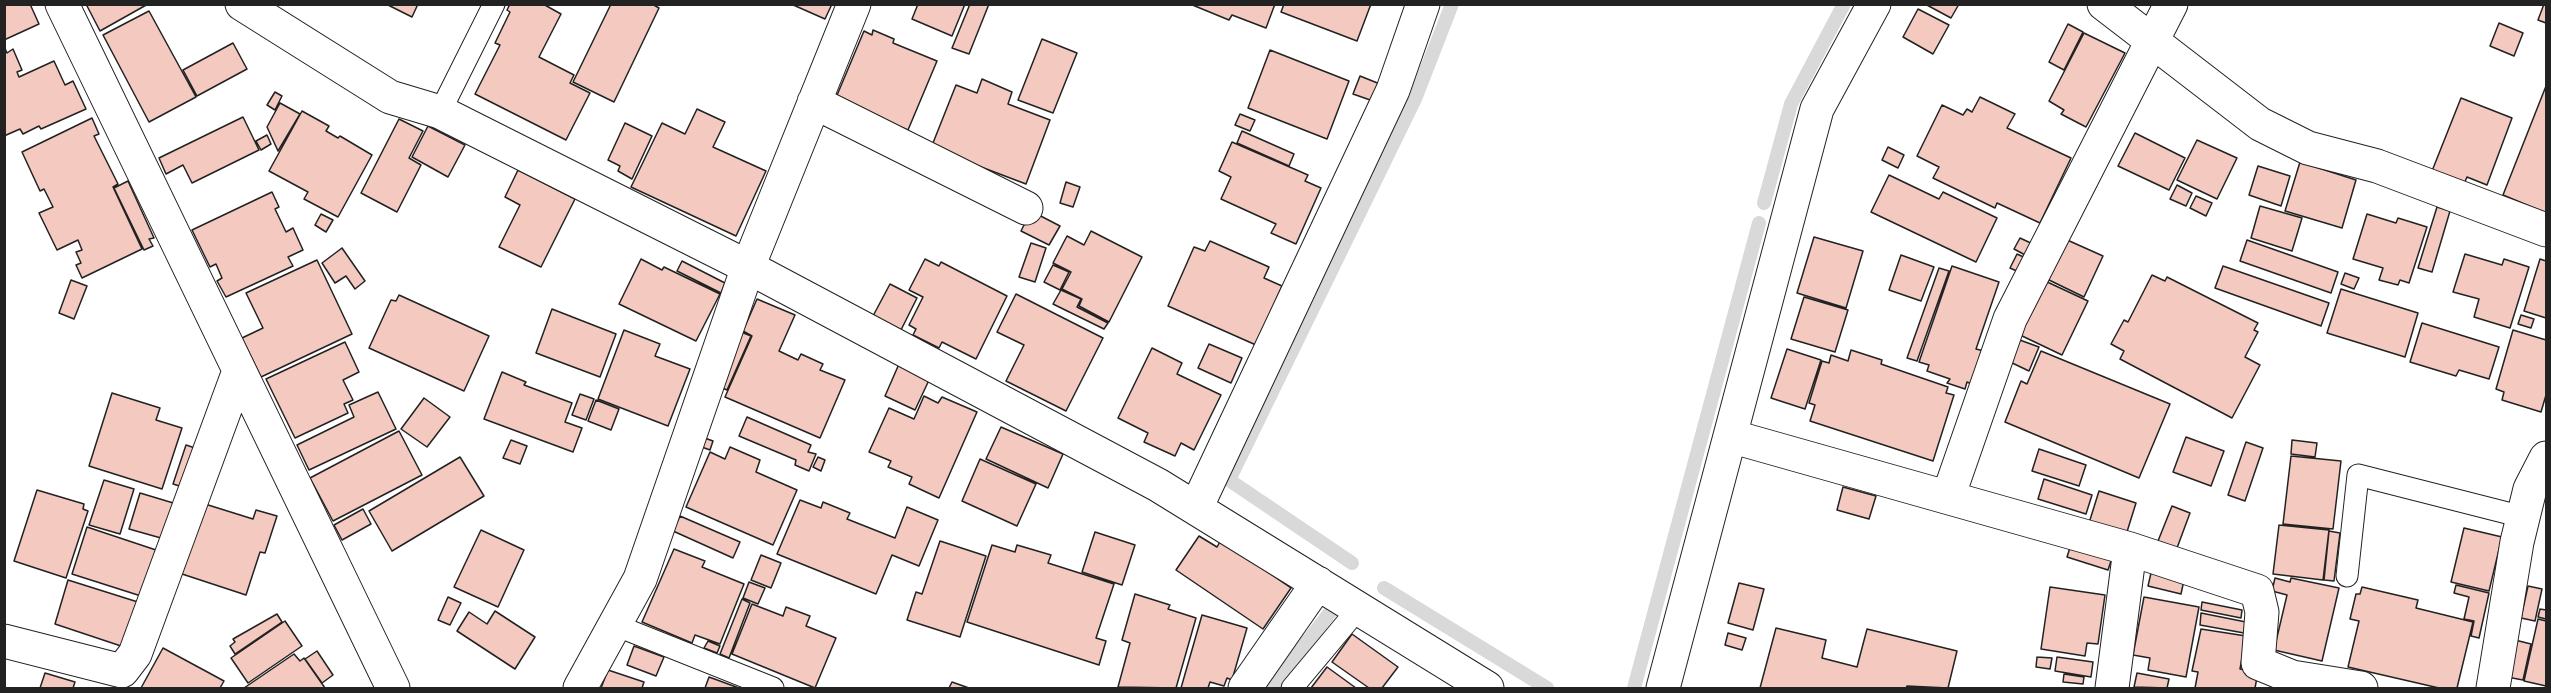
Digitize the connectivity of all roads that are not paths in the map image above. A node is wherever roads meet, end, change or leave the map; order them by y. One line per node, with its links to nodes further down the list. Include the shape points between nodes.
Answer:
1 (62, 4): 15 (street)
2 (242, 4): 11 (street, via 390,98)
3 (494, 4): 11 (lane)
4 (854, 4): 10 (street)
5 (1423, 4): 19 (street, via 1393,90)
6 (1874, 4): 16 (street, via 1817,109)
7 (2104, 4): 9 (street)
8 (2171, 4): 9 (street)
9 (2152, 41): 13 (street, via 2260,124 2298,143 2377,166); 18 (street, via 2010,319)
10 (814, 102): 12 (street); 14 (street)
11 (440, 112): 14 (street)
12 (1026, 208)
13 (2547, 230)
14 (748, 267): 19 (street, via 1158,484); 25 (street, via 640,579)
15 (239, 371): 26 (street, via 135,654 122,671); 27 (street)
16 (1730, 436): 18 (street); 33 (street)
17 (2547, 458): 20 (street, via 2530,489)
18 (1948, 497): 21 (street)
19 (1196, 508): 23 (street)
20 (2523, 517): 22 (lane, via 2358,475); 36 (street)
21 (2130, 549): 34 (street); 35 (street, via 2257,591 2262,612 2258,663 2292,676)
22 (2347, 576)
23 (1318, 584): 24 (street); 30 (street)
24 (1358, 609): 31 (lane); 32 (street)
25 (615, 625): 28 (street); 29 (lane)
26 (4, 641)
27 (393, 688)
28 (580, 688)
29 (772, 688)
30 (1245, 688)
31 (1292, 688)
32 (1487, 688)
33 (1663, 688)
34 (2112, 688)
35 (2361, 688)
36 (2493, 688)

